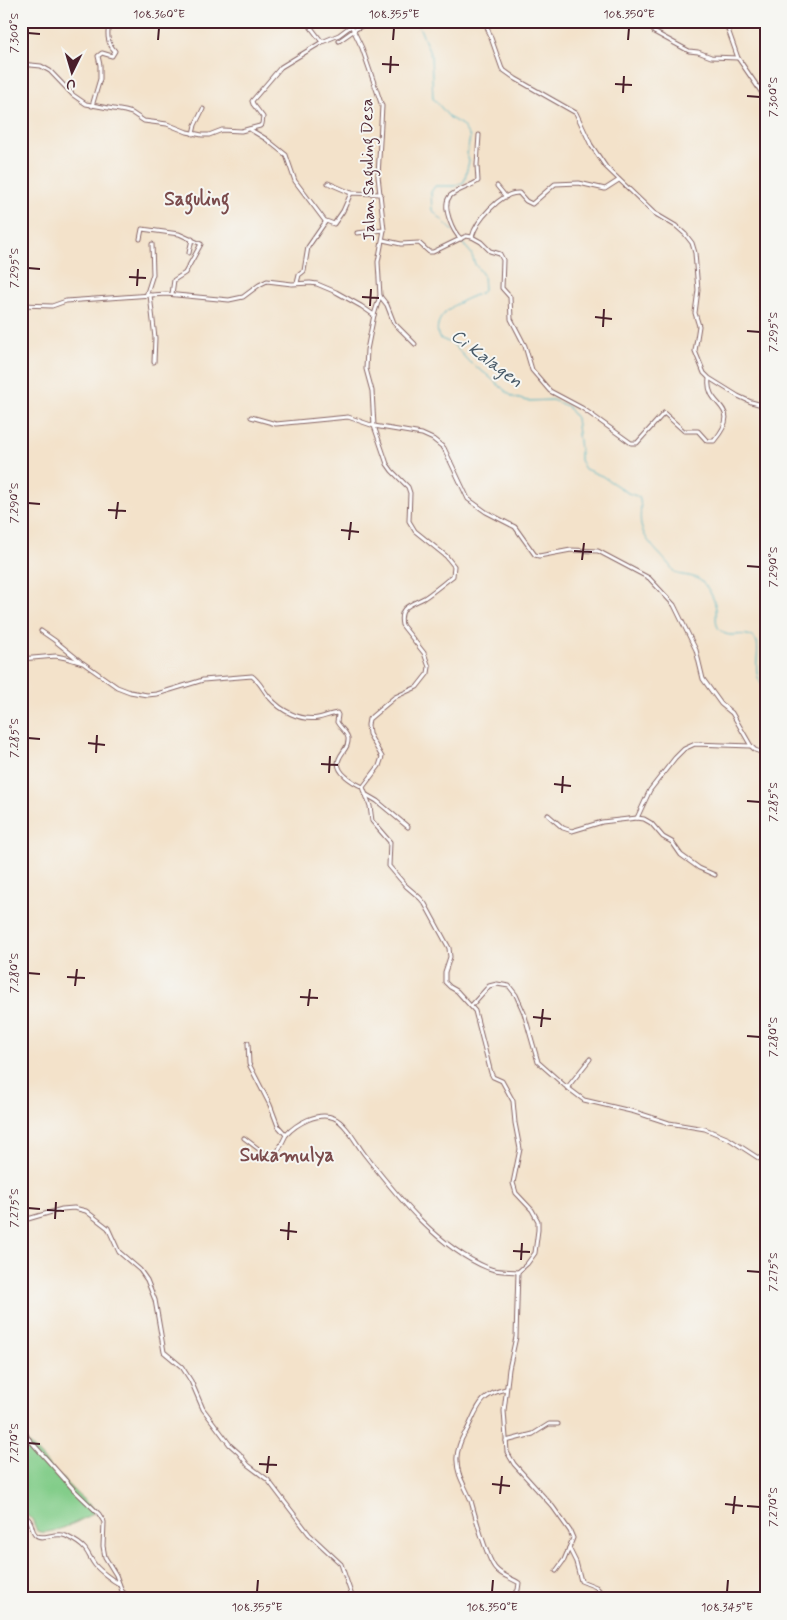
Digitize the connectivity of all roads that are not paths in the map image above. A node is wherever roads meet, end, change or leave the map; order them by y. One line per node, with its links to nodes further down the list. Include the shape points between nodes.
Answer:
1 (111, 21): 15 (street, via 107,37 116,51 112,56 102,53 98,56 100,79)
2 (306, 21): 11 (street)
3 (349, 21): 8 (street, Jalan Saguling Desa)
4 (371, 21): 9 (street)
5 (485, 21): 20 (street, via 502,69 576,113 597,156)
6 (645, 21): 12 (street, via 654,32 689,51 711,57)
7 (725, 21): 12 (street)
8 (351, 26): 9 (street, Jalan Saguling Desa); 11 (street)
9 (353, 31): 10 (street); 24 (street, Jalan Saguling Desa, via 365,55 382,106 378,160)
10 (339, 41)
11 (322, 42): 17 (street, via 281,68 252,101 263,121)
12 (738, 58): 14 (street)
13 (21, 64): 15 (street, via 46,68 79,100)
14 (766, 99)
15 (92, 106): 18 (street, via 125,111 144,121 167,124)
16 (203, 109): 18 (street)
17 (250, 130): 18 (street); 26 (street, via 286,155 295,181)
18 (193, 134)
19 (479, 135): 32 (street, via 478,181 452,195 448,201 449,218)
20 (619, 180): 25 (street, via 605,189 579,183 555,184 532,204 518,193); 44 (street, via 654,213 680,228 693,247 698,290 695,310 699,326 695,351)
21 (328, 183): 23 (street)
22 (497, 186): 25 (street)
23 (351, 194): 24 (street); 26 (street, via 334,224)
24 (381, 194): 27 (street, Jalan Saguling Desa)
25 (506, 197): 29 (street, via 493,206)
26 (325, 221): 36 (street, via 308,247 304,271 298,275)
27 (384, 230): 28 (street); 33 (street, Jalan Saguling Desa)
28 (357, 233)
29 (472, 237): 32 (street); 44 (street, via 490,251 500,254 503,260 502,288 510,298 511,319 525,346 532,370 550,390 631,443 637,443 664,413 684,430 698,432 707,441 714,441 727,419 726,412 709,388)
30 (140, 239): 31 (street, via 142,230 176,233)
31 (192, 239): 35 (street); 37 (street, via 201,246 185,273 174,280)
32 (460, 239): 33 (street, via 432,253 419,242 401,244)
33 (383, 240): 39 (street, Jalan Saguling Desa, via 378,262)
34 (152, 244): 38 (street, via 153,274)
35 (189, 253)
36 (297, 283): 37 (street, via 263,282 250,293 229,300); 41 (street, via 326,287)
37 (172, 294): 38 (street)
38 (148, 295): 40 (street, via 66,301 52,306); 43 (street, via 156,338)
39 (380, 296): 41 (street, Jalan Saguling Desa); 42 (street, via 394,323)
40 (21, 305)
41 (374, 315): 47 (street, Jalan Saguling Desa, via 365,363 372,391)
42 (415, 344)
43 (154, 362)
44 (709, 378): 45 (street, via 744,399)
45 (766, 406)
46 (251, 417): 47 (street, via 276,424 348,417)
47 (374, 426): 51 (street, via 422,434 439,443 468,499 515,526 537,556 571,550 598,551 649,578 674,605 696,650 703,678 721,704 732,713); 53 (street, Jalan Saguling Desa, via 387,464 408,487 411,526 452,563 454,572 426,596 408,605 402,613 402,625 424,653 429,670 417,687 395,697 369,719 369,734 381,760)
48 (41, 631): 50 (street)
49 (21, 659): 50 (street, via 56,656)
50 (82, 663): 53 (street, via 110,683 147,695 203,680 252,676 270,698 294,715 306,719 337,713 337,722 348,735 348,746 338,760 338,766 354,783)
51 (750, 746): 52 (street); 56 (street, via 695,744 684,749 650,790)
52 (766, 754)
53 (363, 786): 54 (street)
54 (365, 794): 57 (street); 59 (street, via 372,821 390,842 389,866 425,904 449,948 445,982)
55 (548, 815): 56 (street, via 572,831 602,822)
56 (638, 818): 58 (street, via 648,821 672,842 681,855)
57 (408, 827)
58 (715, 875)
59 (471, 1006): 62 (street, via 489,986 509,986 524,1014 538,1062); 67 (street, via 477,1016 491,1073 502,1081 513,1101 520,1149 513,1187 538,1221 535,1252)
60 (248, 1043): 63 (street, via 249,1064 278,1126)
61 (590, 1058): 62 (street)
62 (567, 1088): 65 (street, via 589,1102 705,1129 730,1138)
63 (286, 1135): 64 (street, via 272,1159); 67 (street, via 307,1120 321,1116 335,1118 408,1208 432,1231 460,1253 488,1268)
64 (244, 1138)
65 (766, 1163)
66 (21, 1221): 77 (street, via 74,1208 86,1211 110,1231 119,1252 147,1280 164,1352 182,1367 203,1409 221,1434 248,1465 268,1480 309,1534 341,1564)
67 (518, 1272): 68 (street, via 516,1337)
68 (506, 1389): 71 (street); 78 (street, via 482,1400 462,1437 456,1458 492,1564 499,1572 519,1583)
69 (21, 1406): 75 (street, via 27,1438 102,1518 105,1557)
70 (558, 1424): 71 (street, via 549,1424 533,1434)
71 (506, 1441): 73 (street, via 508,1456 570,1531 573,1538)
72 (21, 1514): 75 (street, via 30,1520 38,1536 62,1534 77,1542 96,1567)
73 (569, 1548): 74 (street); 79 (street, via 581,1581 596,1586)
74 (556, 1571)
75 (120, 1584): 76 (street, via 123,1593)
76 (131, 1599)
77 (354, 1599)
78 (511, 1599)
79 (607, 1599)

